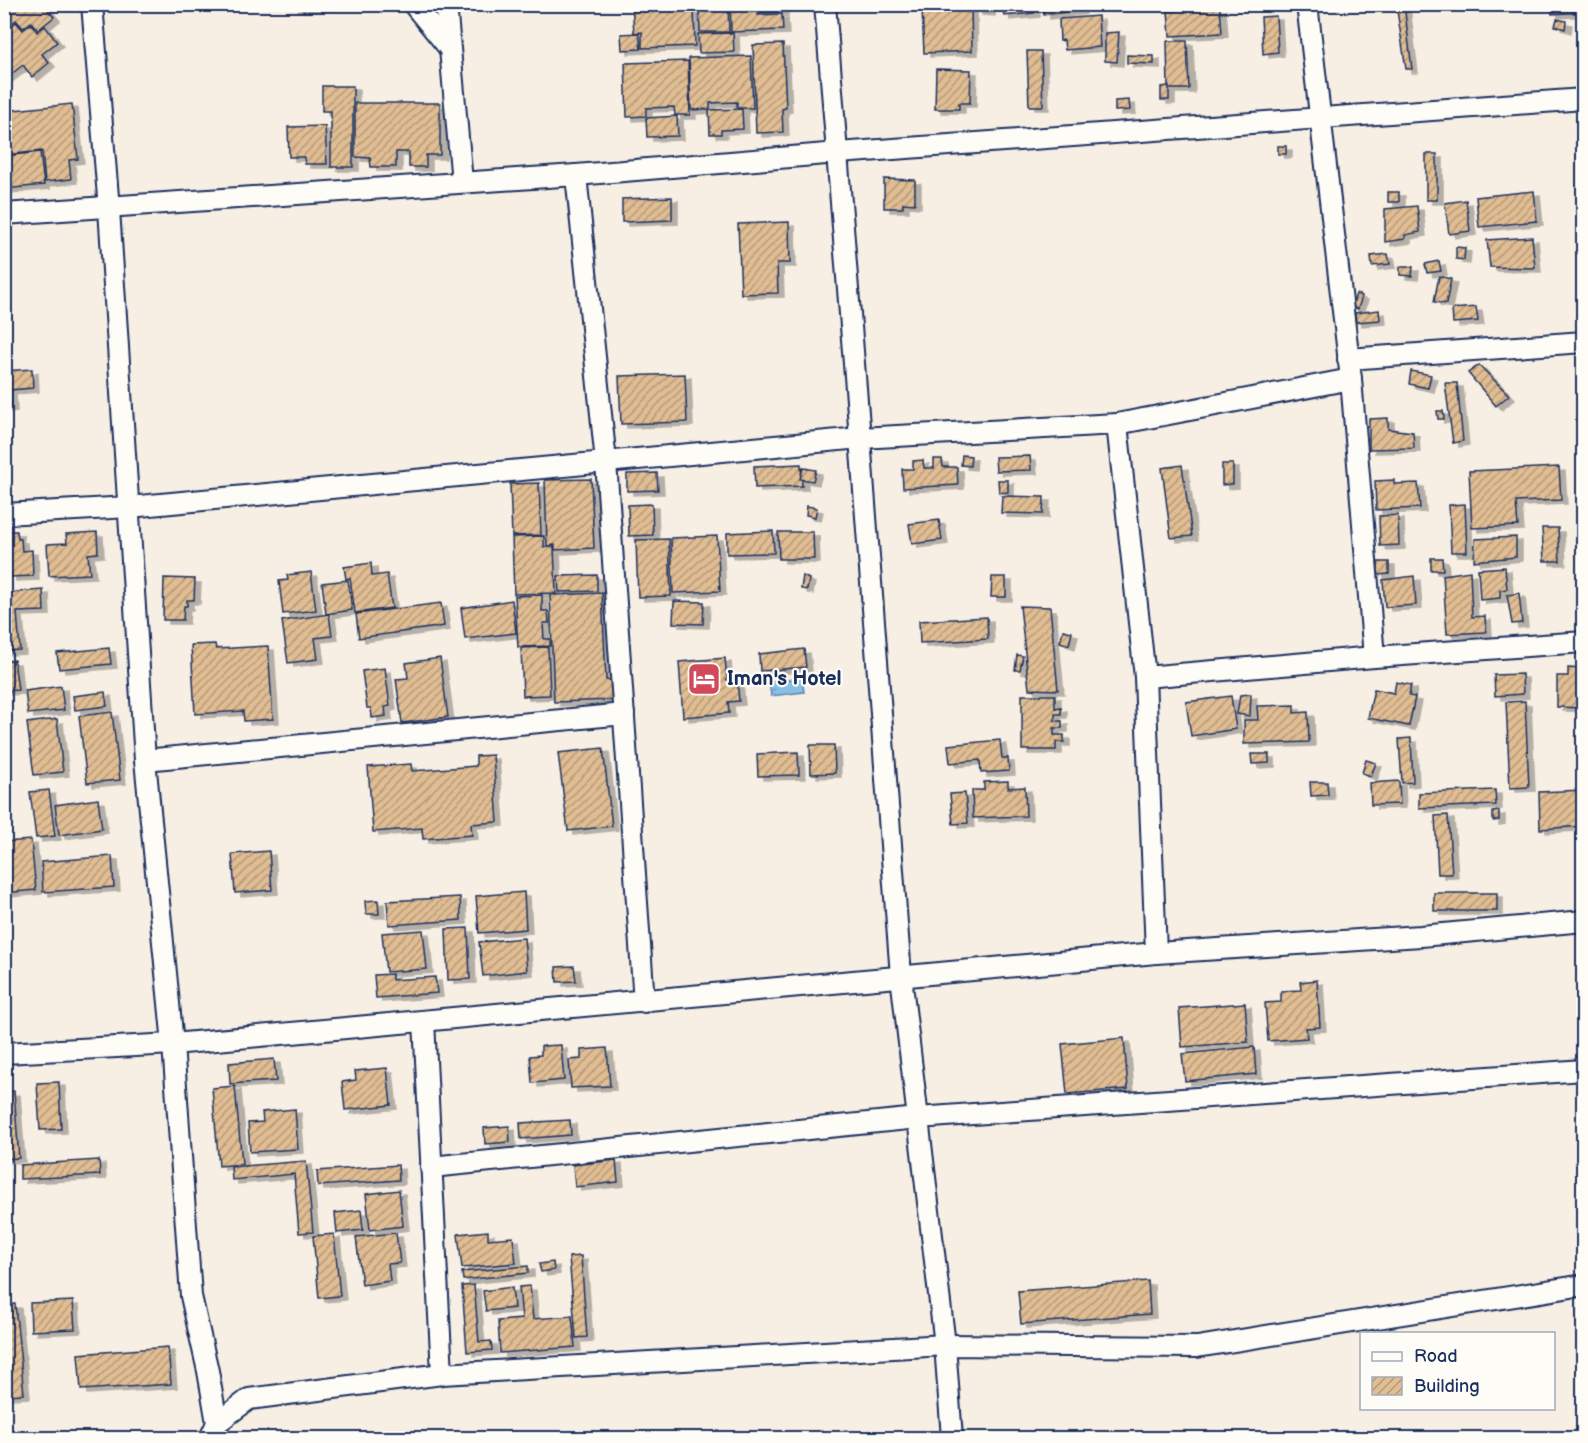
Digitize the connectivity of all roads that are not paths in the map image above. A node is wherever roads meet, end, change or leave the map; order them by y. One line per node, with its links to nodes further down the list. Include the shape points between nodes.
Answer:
1 (92, 4): 12 (street)
2 (413, 4): 6 (street)
3 (446, 4): 6 (street)
4 (825, 4): 9 (street)
5 (1307, 4): 8 (street)
6 (449, 48): 11 (street)
7 (1584, 99): 8 (street)
8 (1320, 119): 9 (street); 15 (street)
9 (838, 153): 10 (street); 18 (street)
10 (576, 175): 11 (street); 19 (street)
11 (462, 182): 12 (street)
12 (109, 208): 13 (street); 20 (street)
13 (4, 214)
14 (1584, 342): 15 (street)
15 (1348, 359): 16 (street)
16 (1351, 379): 17 (street); 23 (street)
17 (1117, 424): 18 (street); 24 (street)
18 (860, 438): 19 (street); 29 (street)
19 (606, 462): 20 (street); 25 (street)
20 (129, 507): 21 (street); 26 (street)
21 (4, 514)
22 (1584, 642): 23 (street)
23 (1374, 657): 24 (street)
24 (1145, 677): 28 (street)
25 (624, 714): 26 (street); 30 (street)
26 (145, 760): 32 (street)
27 (1584, 921): 28 (street)
28 (1156, 953): 29 (street)
29 (901, 976): 30 (street); 35 (street)
30 (644, 1002): 31 (street)
31 (423, 1021): 32 (street); 36 (street)
32 (173, 1044): 33 (street); 40 (street, via 191,1296 208,1371)
33 (4, 1053)
34 (1584, 1070): 35 (street)
35 (918, 1119): 36 (street); 38 (street)
36 (431, 1167): 39 (street)
37 (1584, 1285): 38 (street, via 1197,1347)
38 (945, 1345): 39 (street); 41 (street)
39 (442, 1374): 40 (street, via 249,1400)
40 (214, 1431)
41 (952, 1438)

